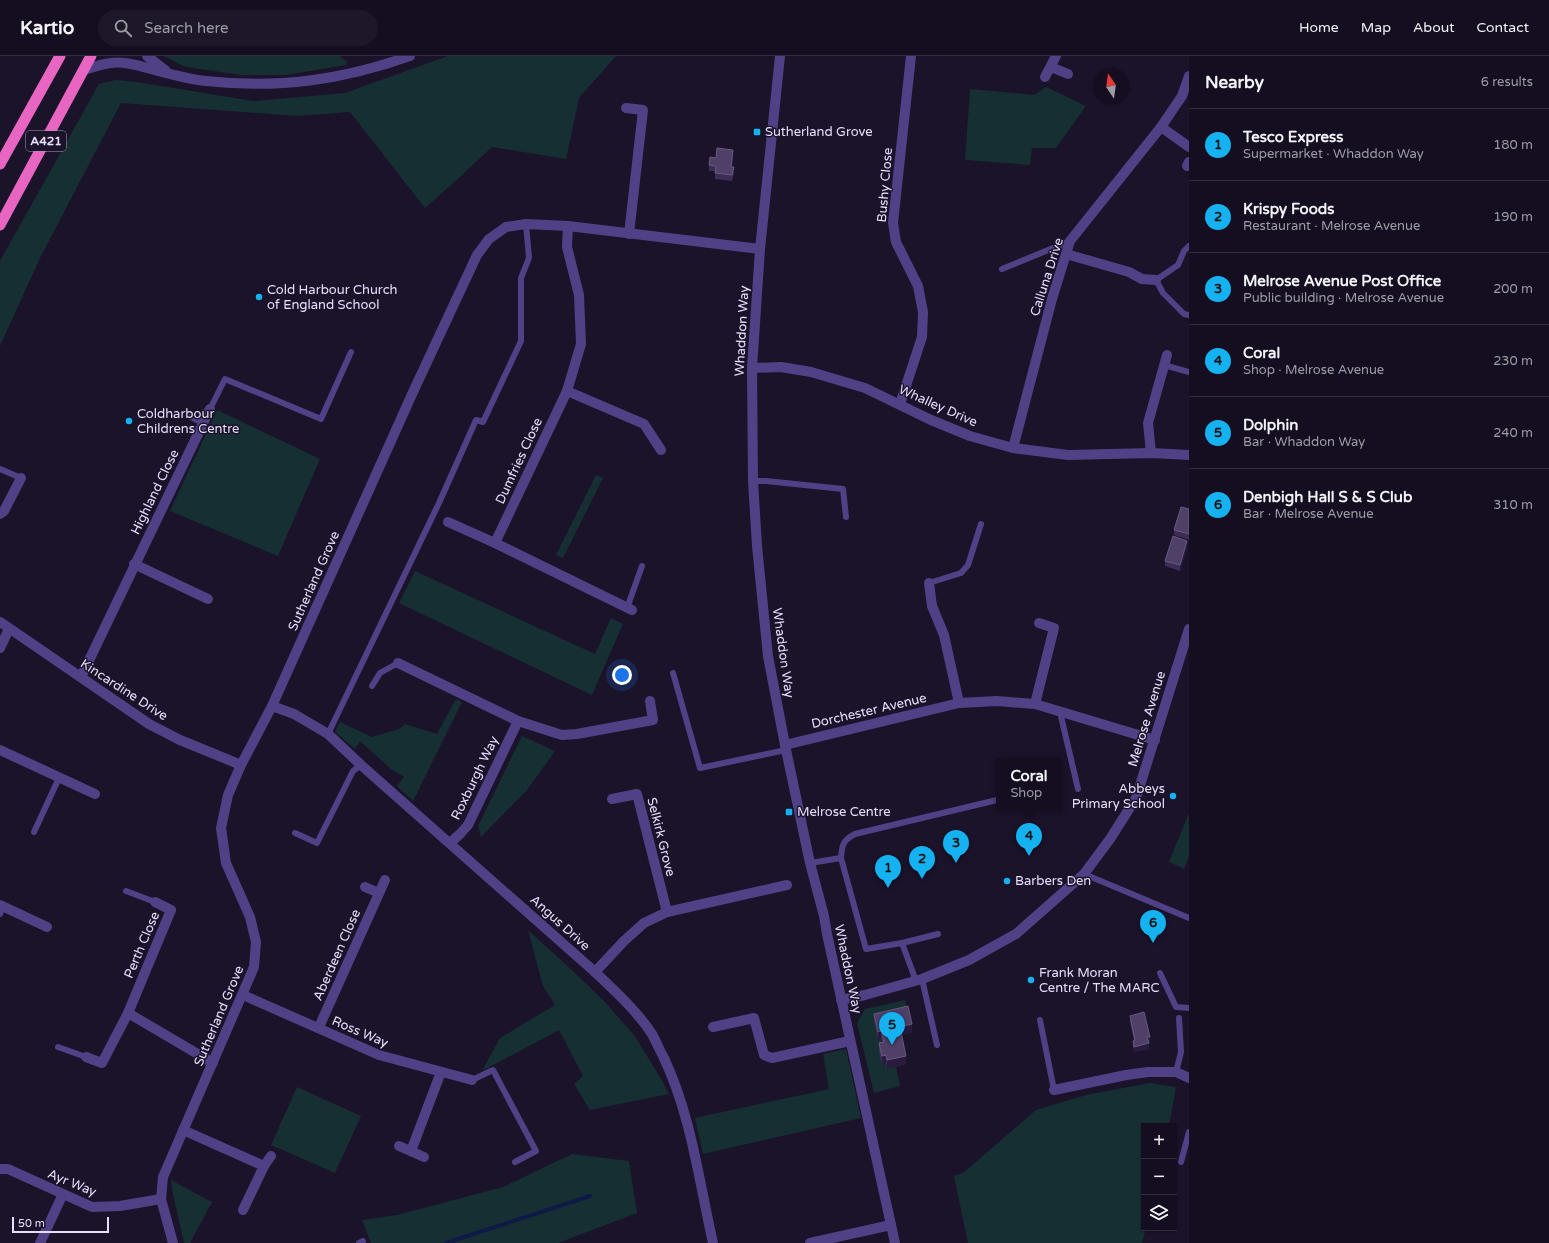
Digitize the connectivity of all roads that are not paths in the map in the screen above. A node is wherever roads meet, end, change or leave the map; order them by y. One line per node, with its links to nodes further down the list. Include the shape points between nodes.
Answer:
1 (60, 56): 17 (highway, A421)
2 (91, 56): 9 (highway, A421)
3 (147, 56): 10 (street)
4 (410, 56): 10 (street, via 384,66 343,76 295,83 250,85 204,81)
5 (780, 56): 24 (street, Whaddon Way)
6 (911, 56): 35 (street, Bushy Close, via 893,224 896,242 918,286 924,312 922,337)
7 (1056, 56): 8 (street)
8 (1051, 67): 11 (street); 13 (street)
9 (84, 70): 10 (street, via 112,63 132,64); 19 (highway, A421)
10 (170, 73)
11 (1068, 74)
12 (1189, 76): 15 (street, Calluna Drive, via 1182,96)
13 (1045, 77)
14 (626, 108): 21 (street, via 643,110)
15 (1161, 127): 16 (street); 22 (street, Calluna Drive)
16 (1189, 147)
17 (0, 164)
18 (526, 224): 20 (street, Sutherland Grove); 68 (street, Sutherland Grove, via 506,227 489,239 477,255); 71 (lane, via 530,258 521,278 521,341 483,422 476,420)
19 (0, 225)
20 (568, 226): 21 (street, Sutherland Grove); 34 (street, Dumfries Close, via 567,247 579,295 581,344)
21 (629, 234): 24 (street, Sutherland Grove)
22 (1070, 241): 25 (street, Calluna Drive); 26 (lane)
23 (1189, 246): 27 (lane, via 1178,265)
24 (760, 249): 32 (street, Whaddon Way)
25 (1066, 254): 27 (street, via 1129,272 1142,279); 39 (street, Calluna Drive)
26 (1002, 270)
27 (1156, 280): 28 (lane, via 1163,293 1184,314)
28 (1189, 315)
29 (350, 352): 36 (lane, via 321,419 225,379)
30 (1167, 355): 31 (street)
31 (1164, 365): 33 (lane); 41 (street, via 1148,422)
32 (752, 368): 35 (street, Whalley Drive, via 781,367 812,372 865,388); 45 (street, Whaddon Way)
33 (1189, 372)
34 (567, 391): 40 (street, via 644,424); 50 (street, Dumfries Close)
35 (900, 404): 39 (street, Whalley Drive, via 970,436)
36 (210, 409): 38 (street, Highland Close)
37 (191, 417): 38 (lane)
38 (203, 423): 51 (street, Highland Close)
39 (1013, 448): 41 (street, Whalley Drive, via 1068,455)
40 (661, 450)
41 (1151, 453): 42 (street, Whalley Drive)
42 (1189, 454)
43 (0, 469): 44 (lane)
44 (21, 478): 46 (street)
45 (753, 481): 47 (lane, via 843,489); 73 (street, Whaddon Way, via 768,656)
46 (0, 514)
47 (846, 517)
48 (448, 522): 50 (street)
49 (981, 524): 53 (lane, via 968,565 961,573)
50 (495, 542): 55 (street)
51 (134, 564): 54 (street); 63 (street, Highland Close)
52 (642, 566): 55 (lane)
53 (929, 583): 66 (street, via 932,606 944,635)
54 (208, 599)
55 (630, 609)
56 (0, 622): 58 (street, Kincardine Drive)
57 (1039, 623): 67 (street, via 1054,628)
58 (9, 629): 60 (street); 63 (street, Kincardine Drive)
59 (1189, 631): 72 (street, Melrose Avenue)
60 (0, 648)
61 (398, 663): 64 (lane, via 380,673); 70 (street)
62 (673, 673): 73 (lane, via 700,768)
63 (81, 677): 75 (street, Kincardine Drive, via 149,724)
64 (372, 686)
65 (650, 701): 70 (street, via 653,720 577,734 562,735)
66 (959, 703): 67 (street, Dorchester Avenue, via 997,701); 73 (street, Dorchester Avenue)
67 (1035, 704): 69 (street, Dorchester Avenue)
68 (272, 706): 71 (street, Angus Drive, via 294,714); 75 (street, Sutherland Grove)
69 (1060, 712): 72 (street, Dorchester Avenue); 78 (lane)
70 (518, 720): 84 (street, Roxburgh Way, via 468,825)
71 (328, 734): 76 (street, Angus Drive)
72 (1155, 740): 87 (street, Melrose Avenue, via 1136,798)
73 (785, 748): 86 (street, Whaddon Way)
74 (0, 750): 77 (street)
75 (241, 765): 103 (street, Sutherland Grove, via 228,794 221,828 226,863 250,917 256,942 254,967)
76 (361, 765): 83 (lane, via 353,771 317,843); 84 (street, Angus Drive)
77 (59, 778): 79 (street); 82 (lane)
78 (1078, 789)
79 (94, 794)
80 (612, 799): 95 (street, Selkirk Grove, via 637,794)
81 (996, 800): 85 (lane, via 855,834 847,838 842,845)
82 (34, 832)
83 (295, 833)
84 (450, 843): 100 (street, Angus Drive)
85 (841, 858): 86 (lane); 99 (lane, via 866,950)
86 (810, 864): 104 (street, Whaddon Way, via 824,916)
87 (1084, 874): 96 (lane); 102 (street, Melrose Avenue, via 1016,934 969,960)
88 (385, 880): 92 (street, Aberdeen Close)
89 (787, 884): 95 (street)
90 (365, 887): 92 (street)
91 (126, 891): 93 (lane, Perth Close)
92 (379, 893): 110 (street, Aberdeen Close)
93 (155, 902): 106 (street, Perth Close, via 171,910)
94 (1, 909): 97 (street)
95 (667, 912): 100 (street, via 644,923)
96 (1189, 918)
97 (47, 927)
98 (938, 934): 99 (lane)
99 (902, 943): 102 (lane)
100 (595, 972): 137 (street, Angus Drive, via 628,1005 652,1035 672,1075 688,1124)
101 (1160, 973): 105 (lane, via 1176,1007)
102 (919, 980): 104 (street, Melrose Avenue); 112 (lane)
103 (243, 995): 110 (street, Ross Way); 115 (street, Sutherland Grove)
104 (841, 1000): 111 (street, Whaddon Way)
105 (1189, 1008)
106 (128, 1013): 114 (street, Perth Close, via 102,1063); 115 (street)
107 (1179, 1018): 117 (lane, via 1180,1052)
108 (1040, 1020): 120 (lane)
109 (713, 1027): 111 (street, via 754,1018 764,1054 772,1058)
110 (318, 1028): 116 (street, Ross Way, via 379,1055)
111 (850, 1041): 134 (street, Whaddon Way)
112 (937, 1045)
113 (58, 1048): 114 (lane, Perth Close)
114 (86, 1057)
115 (212, 1063): 121 (street, Sutherland Grove)
116 (442, 1072): 119 (street, Ross Way); 124 (street)
117 (1176, 1072): 118 (street); 120 (street, via 1126,1075)
118 (1189, 1078)
119 (472, 1080): 127 (lane, via 493,1070 533,1144 536,1151)
120 (1054, 1090)
121 (183, 1130): 129 (street); 132 (street, Sutherland Grove, via 163,1177)
122 (1189, 1132): 128 (lane)
123 (400, 1146): 124 (street)
124 (411, 1151): 126 (street)
125 (271, 1156): 129 (street)
126 (424, 1157)
127 (515, 1162)
128 (1182, 1162)
129 (264, 1166): 133 (street)
130 (0, 1169): 131 (street, Ayr Way, via 8,1169)
131 (63, 1194): 132 (street, Ayr Way, via 92,1207 120,1206); 135 (street)
132 (161, 1199): 136 (street)
133 (243, 1210)
134 (891, 1225): 138 (street); 139 (street, Whaddon Way)
135 (40, 1243)
136 (173, 1243)
137 (713, 1243)
138 (810, 1243)
139 (895, 1243)

